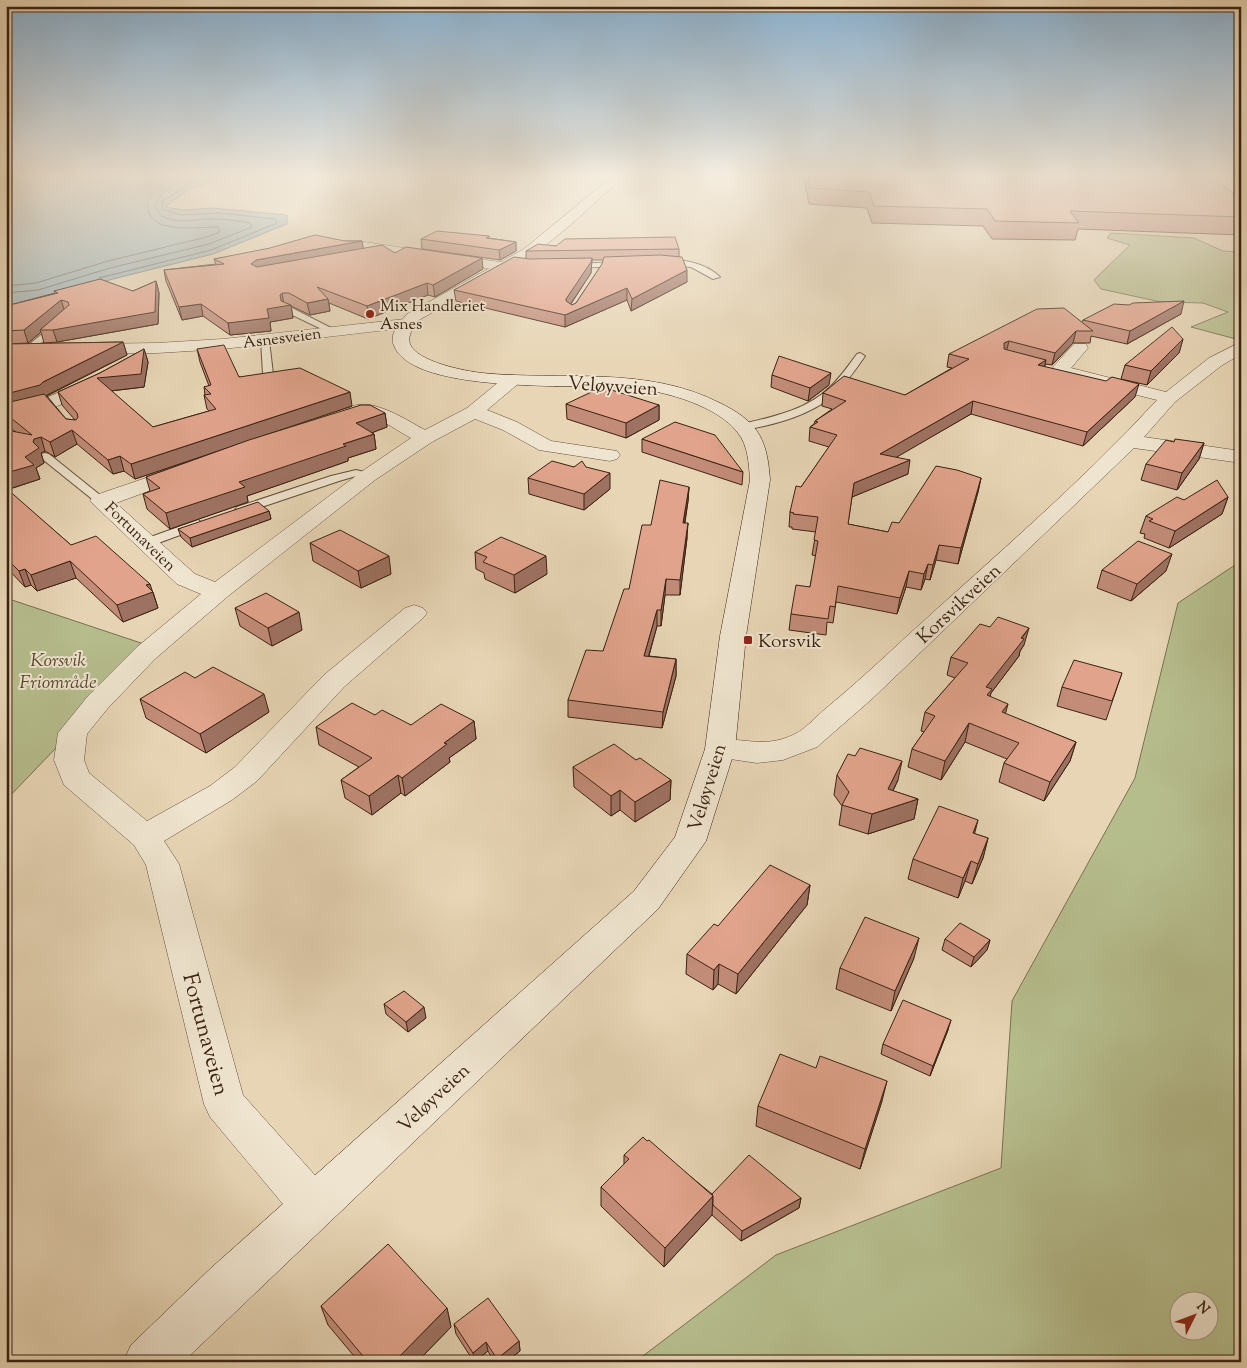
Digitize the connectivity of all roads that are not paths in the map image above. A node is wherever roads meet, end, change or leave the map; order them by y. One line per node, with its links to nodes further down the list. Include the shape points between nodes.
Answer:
1 (548, 238): 5 (street)
2 (365, 251): 5 (street, via 393,250)
3 (652, 263): 9 (lane, via 697,265)
4 (634, 264): 6 (lane)
5 (514, 265): 12 (street, via 434,305)
6 (598, 265): 7 (lane); 8 (lane)
7 (564, 266)
8 (597, 274)
9 (716, 277)
10 (287, 309): 13 (lane)
11 (67, 316): 20 (lane)
12 (406, 324): 13 (street, Asnesveien); 25 (street, Veløyveien, via 400,340 404,349 432,367 453,373)
13 (332, 332): 14 (street, Asnesveien)
14 (265, 340): 16 (street, Asnesveien); 23 (lane)
15 (1241, 347): 26 (street, Korsvikveien)
16 (158, 348): 19 (street, Asnesveien); 22 (street, Asnesveien)
17 (1080, 348): 26 (street, via 1056,370)
18 (48, 349): 20 (street)
19 (68, 349)
20 (21, 350)
21 (860, 356): 30 (lane, via 827,394 810,405 771,421)
22 (123, 367)
23 (268, 374)
24 (106, 376): 27 (street)
25 (512, 380): 28 (street, Fortunaveien); 30 (street, Veløyveien, via 653,385 714,406)
26 (1169, 398): 32 (street, Korsvikveien)
27 (52, 404)
28 (474, 412): 31 (street, Fortunaveien); 33 (street, via 510,426 546,446)
29 (332, 420): 31 (street, via 375,411)
30 (744, 427): 44 (street, Veløyveien, via 759,460 760,480 733,636)
31 (425, 438): 37 (street, Fortunaveien)
32 (1130, 441): 35 (street); 44 (street, Korsvikveien, via 863,692 807,740 783,750 757,753)
33 (610, 455)
34 (45, 456): 38 (lane)
35 (1241, 457)
36 (206, 464): 38 (street, Fortunaveien)
37 (368, 476): 39 (lane, via 356,474 335,478); 42 (street, Fortunaveien)
38 (101, 501): 41 (street, Fortunaveien)
39 (232, 513)
40 (213, 519): 41 (lane)
41 (146, 543): 42 (street, Fortunaveien, via 186,579)
42 (218, 592): 45 (street, Fortunaveien, via 146,652 73,733 69,760 75,778)
43 (414, 613): 45 (street, via 334,681 246,774 221,793)
44 (720, 749): 46 (street, Veløyveien, via 690,841 646,900)
45 (145, 837): 46 (street, Fortunaveien, via 162,864 225,1104)
46 (314, 1207): 47 (street, Veløyveien)
47 (148, 1362)

